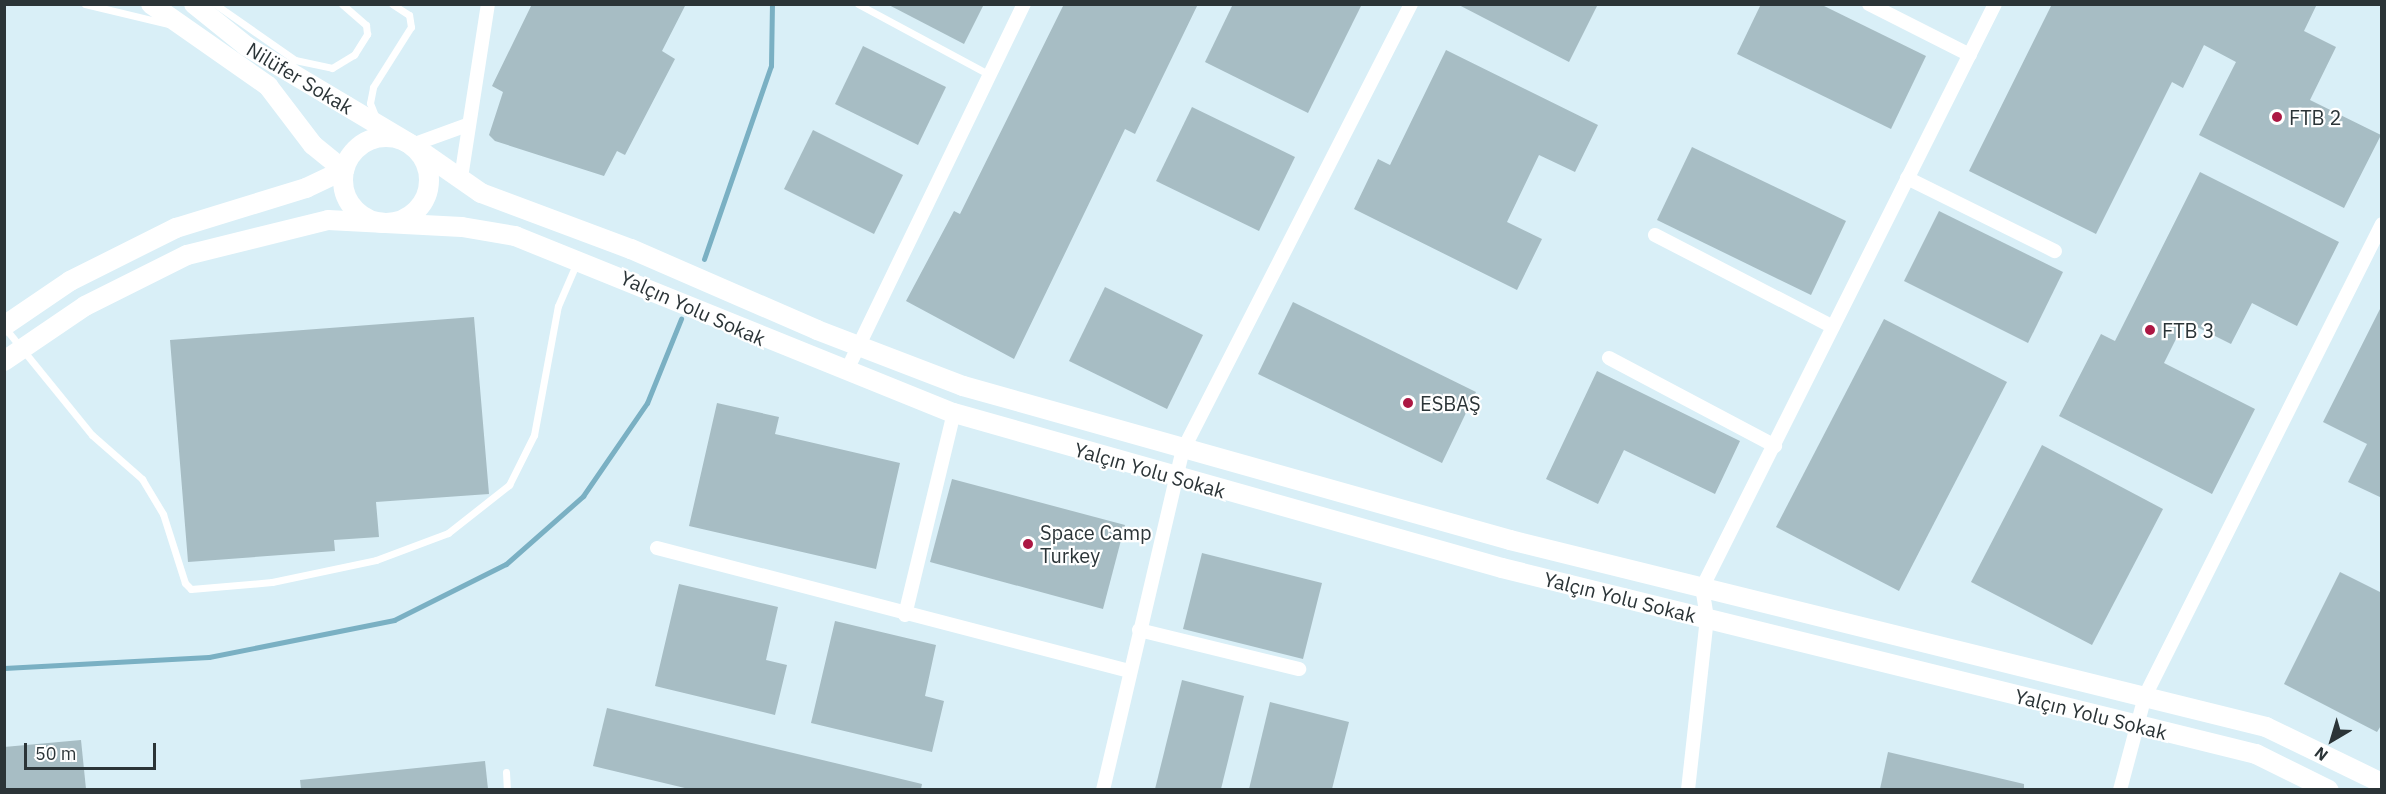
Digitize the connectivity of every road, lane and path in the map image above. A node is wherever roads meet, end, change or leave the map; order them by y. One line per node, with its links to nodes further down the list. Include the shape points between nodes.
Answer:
1 (85, 4): 13 (lane)
2 (151, 4): 13 (street, Nilüfer Sokak)
3 (194, 4): 17 (street, Nilüfer Sokak, via 246,46)
4 (215, 4): 5 (lane, via 295,60 332,68 354,55 367,34 366,25)
5 (342, 4)
6 (392, 4): 17 (lane, via 409,15 411,27 373,87 370,103)
7 (488, 4): 16 (street)
8 (858, 4): 15 (lane)
9 (1024, 4): 15 (street)
10 (1411, 4): 36 (street)
11 (1869, 4): 14 (street)
12 (1995, 4): 14 (street)
13 (185, 28): 19 (street, Nilüfer Sokak, via 267,86 313,145)
14 (1970, 55): 21 (street)
15 (988, 74): 29 (street)
16 (467, 125): 18 (street); 20 (street)
17 (379, 126): 18 (street, Nilüfer Sokak)
18 (412, 145): 19 (street, via 399,139 371,139 349,157); 20 (street, Yalçın Yolu Sokak); 22 (street, via 427,168 426,196 407,217)
19 (344, 170): 22 (street, via 347,198 355,210); 27 (street, via 306,188 176,228 70,281)
20 (461, 178): 29 (street, Yalçın Yolu Sokak, via 481,193 631,249)
21 (1907, 178): 25 (street); 28 (street)
22 (380, 222): 26 (street, Yalçın Yolu Sokak, via 462,227 515,236); 30 (street, Yalçın Yolu Sokak, via 328,220 187,255 85,306)
23 (2382, 224): 45 (street)
24 (1655, 235): 28 (street)
25 (2055, 251)
26 (578, 260): 30 (lane, via 558,306 534,435 509,485 448,533 376,560 272,582 191,589 185,583 163,514 142,479 92,435); 33 (street, Yalçın Yolu Sokak)
27 (4, 327): 30 (lane)
28 (1833, 327): 35 (street)
29 (856, 345): 33 (street); 36 (street, Yalçın Yolu Sokak, via 963,386)
30 (22, 349): 32 (street, Yalçın Yolu Sokak)
31 (1609, 358): 35 (street)
32 (4, 361)
33 (846, 372): 34 (street, Yalçın Yolu Sokak)
34 (954, 413): 37 (street, Yalçın Yolu Sokak); 40 (street)
35 (1775, 446): 39 (street)
36 (1183, 450): 37 (street); 39 (street, Yalçın Yolu Sokak)
37 (1176, 478): 41 (street, Yalçın Yolu Sokak, via 1502,568); 42 (street)
38 (657, 548): 40 (street)
39 (1702, 588): 41 (street); 45 (street, Yalçın Yolu Sokak)
40 (904, 615): 44 (street)
41 (1707, 618): 46 (street, Yalçın Yolu Sokak); 51 (street)
42 (1139, 630): 43 (street); 44 (street)
43 (1299, 669)
44 (1129, 670): 50 (street)
45 (2145, 696): 46 (street); 48 (street, Yalçın Yolu Sokak, via 2266,727)
46 (2136, 725): 52 (street); 53 (street, Yalçın Yolu Sokak, via 2256,754)
47 (506, 772): 49 (lane)
48 (2382, 783)
49 (507, 789)
50 (1103, 789)
51 (1688, 789)
52 (2120, 789)
53 (2329, 789)

